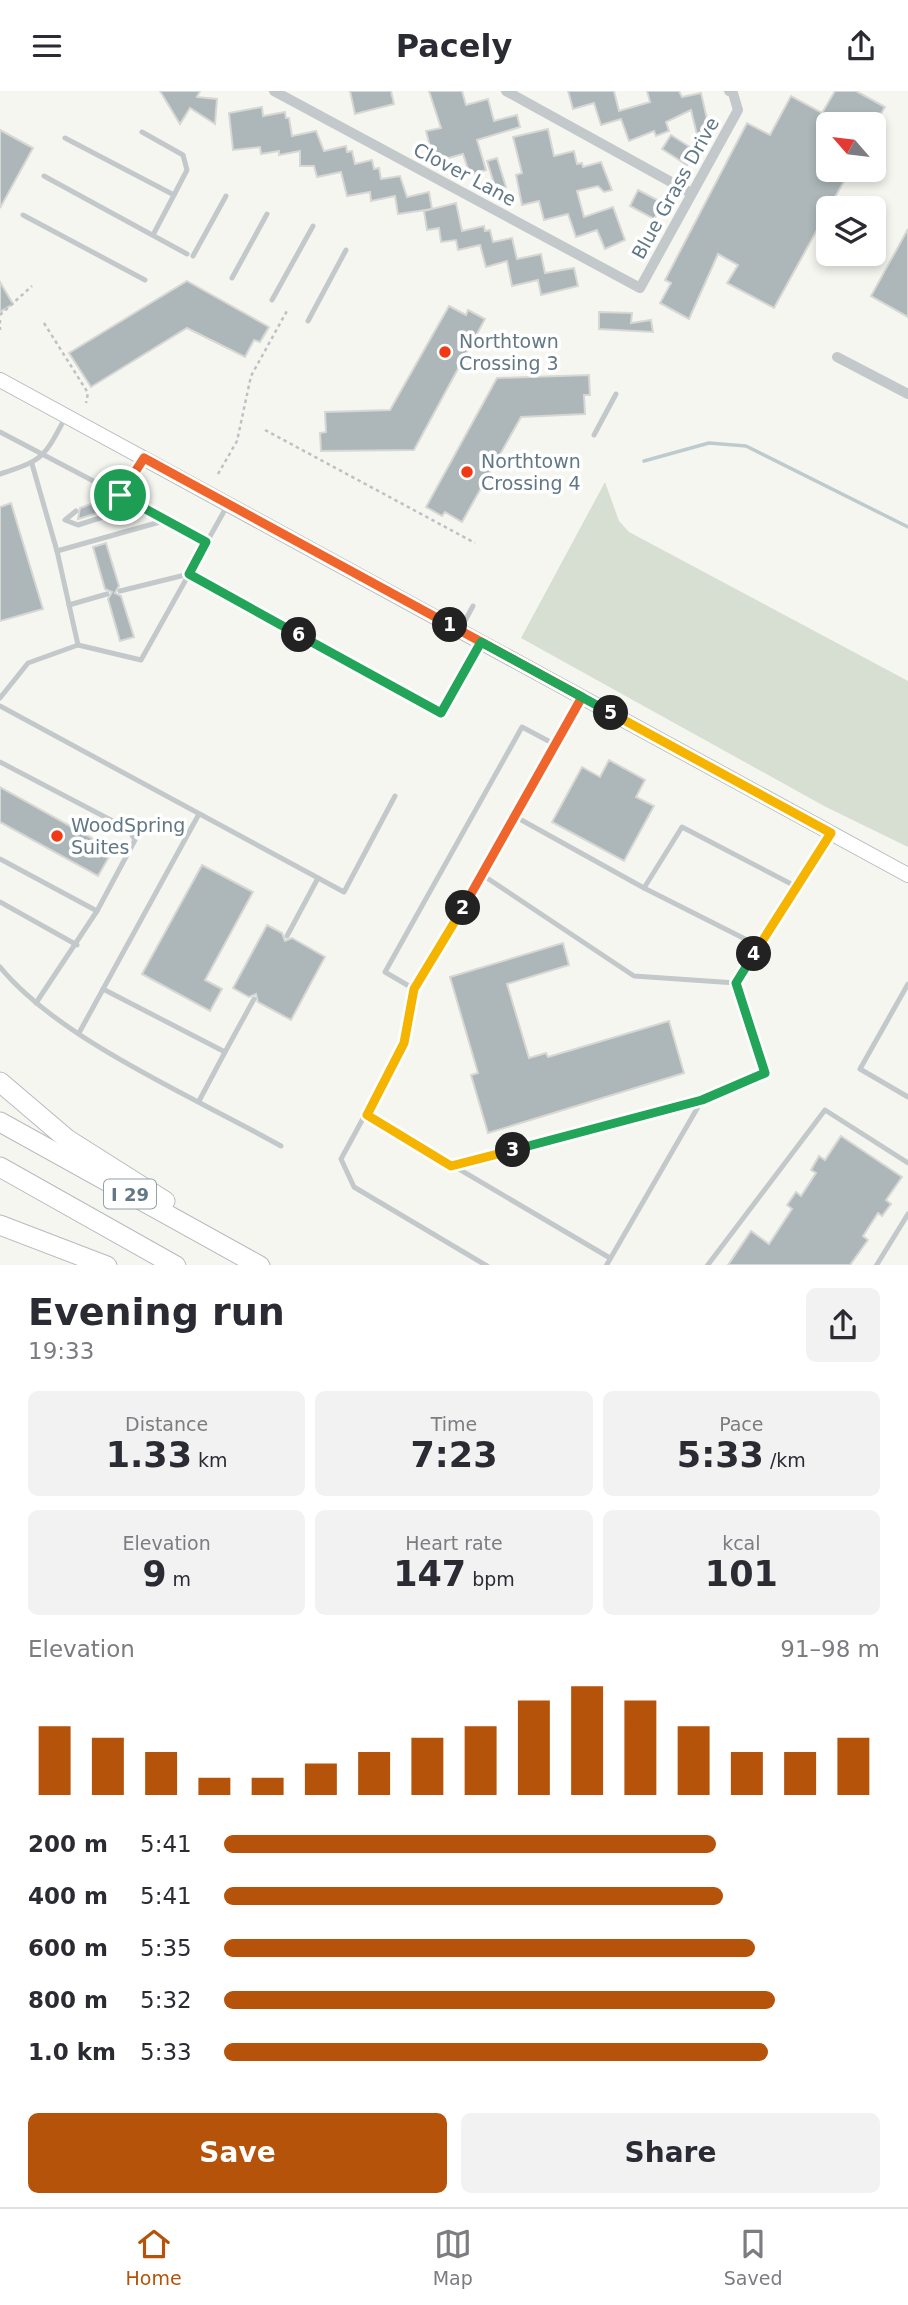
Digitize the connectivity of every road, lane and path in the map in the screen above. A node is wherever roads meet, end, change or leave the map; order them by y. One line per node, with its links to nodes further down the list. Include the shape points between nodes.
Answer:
1 (274, 91): 18 (street, Clover Lane)
2 (506, 91): 7 (street)
3 (729, 91): 7 (street, Blue Grass Drive, via 738,110)
4 (142, 132): 8 (lane, via 183,155 187,170)
5 (65, 138): 8 (lane)
6 (44, 176): 13 (lane)
7 (691, 193): 18 (street, Blue Grass Drive)
8 (174, 195): 13 (lane)
9 (226, 196): 13 (lane, via 190,255)
10 (267, 214): 15 (lane)
11 (23, 215): 16 (lane)
12 (313, 226): 19 (lane)
13 (153, 235)
14 (346, 250): 23 (lane)
15 (232, 278)
16 (145, 280)
17 (32, 286): 21 (path)
18 (640, 288)
19 (272, 300)
20 (288, 309): 39 (path, via 251,376 237,441)
21 (0, 315)
22 (0, 320): 25 (path)
23 (308, 321)
24 (44, 323): 30 (path, via 88,393)
25 (0, 330)
26 (837, 357): 29 (street)
27 (0, 380): 31 (street)
28 (616, 394): 34 (lane)
29 (908, 394)
30 (86, 403)
31 (66, 415): 35 (lane); 36 (street)
32 (265, 430): 49 (path)
33 (0, 432): 35 (lane)
34 (594, 435)
35 (45, 456): 37 (lane); 40 (lane)
36 (144, 458): 40 (lane); 41 (street)
37 (32, 464): 38 (lane); 47 (lane)
38 (0, 474)
39 (218, 474)
40 (120, 495): 43 (lane); 46 (lane)
41 (228, 504): 48 (lane); 56 (street)
42 (96, 505): 43 (lane)
43 (105, 505): 45 (lane, via 103,517 78,525)
44 (76, 511): 45 (lane)
45 (65, 520): 47 (lane)
46 (167, 520): 48 (lane); 50 (lane)
47 (50, 524): 50 (lane)
48 (206, 542): 51 (lane)
49 (475, 543)
50 (57, 551): 54 (lane)
51 (189, 574): 52 (lane); 57 (lane, via 441,713); 58 (lane, via 141,660)
52 (120, 591)
53 (107, 594): 54 (lane)
54 (69, 605): 58 (lane)
55 (473, 606): 56 (lane)
56 (460, 630): 57 (street)
57 (481, 642): 59 (street)
58 (78, 645): 60 (lane, via 28,663)
59 (582, 697): 62 (lane); 67 (street)
60 (0, 698)
61 (0, 706): 65 (lane)
62 (556, 745): 66 (lane); 83 (lane, via 522,727 385,972)
63 (0, 762): 75 (lane, via 128,829 135,840)
64 (396, 796): 71 (lane, via 344,892)
65 (199, 814): 71 (lane); 82 (lane)
66 (516, 817): 70 (lane); 73 (lane)
67 (831, 833): 69 (street); 72 (lane)
68 (0, 859): 75 (lane)
69 (908, 875)
70 (484, 876): 80 (lane, via 634,977); 83 (lane)
71 (318, 878): 76 (lane)
72 (797, 887): 73 (lane, via 682,827); 78 (lane)
73 (644, 888): 78 (lane)
74 (0, 902): 77 (lane)
75 (97, 911): 77 (lane)
76 (287, 936)
77 (77, 945): 85 (lane)
78 (759, 946): 80 (lane)
79 (0, 967): 85 (lane)
80 (736, 983): 90 (lane, via 765,1073)
81 (908, 984): 89 (lane, via 860,1069)
82 (103, 989): 86 (lane); 87 (lane)
83 (414, 989): 92 (lane, via 404,1043)
84 (254, 999): 87 (lane)
85 (36, 1003): 86 (lane)
86 (79, 1033): 91 (lane)
87 (225, 1052): 91 (lane)
88 (0, 1082): 100 (highway, via 67,1139)
89 (908, 1097)
90 (702, 1100): 96 (lane); 101 (lane)
91 (199, 1101): 94 (lane)
92 (367, 1115): 96 (lane); 105 (lane, via 341,1159 355,1187)
93 (0, 1122): 100 (highway, I 29)
94 (281, 1146)
95 (908, 1163): 107 (lane, via 825,1110)
96 (451, 1166): 101 (lane)
97 (0, 1167): 103 (highway, I 29)
98 (908, 1214): 108 (lane)
99 (0, 1225): 102 (highway)
100 (229, 1247): 104 (highway, I 29)
101 (610, 1258): 106 (lane)
102 (107, 1265)
103 (176, 1265)
104 (260, 1265)
105 (487, 1265)
106 (606, 1265)
107 (707, 1265)
108 (876, 1265)

